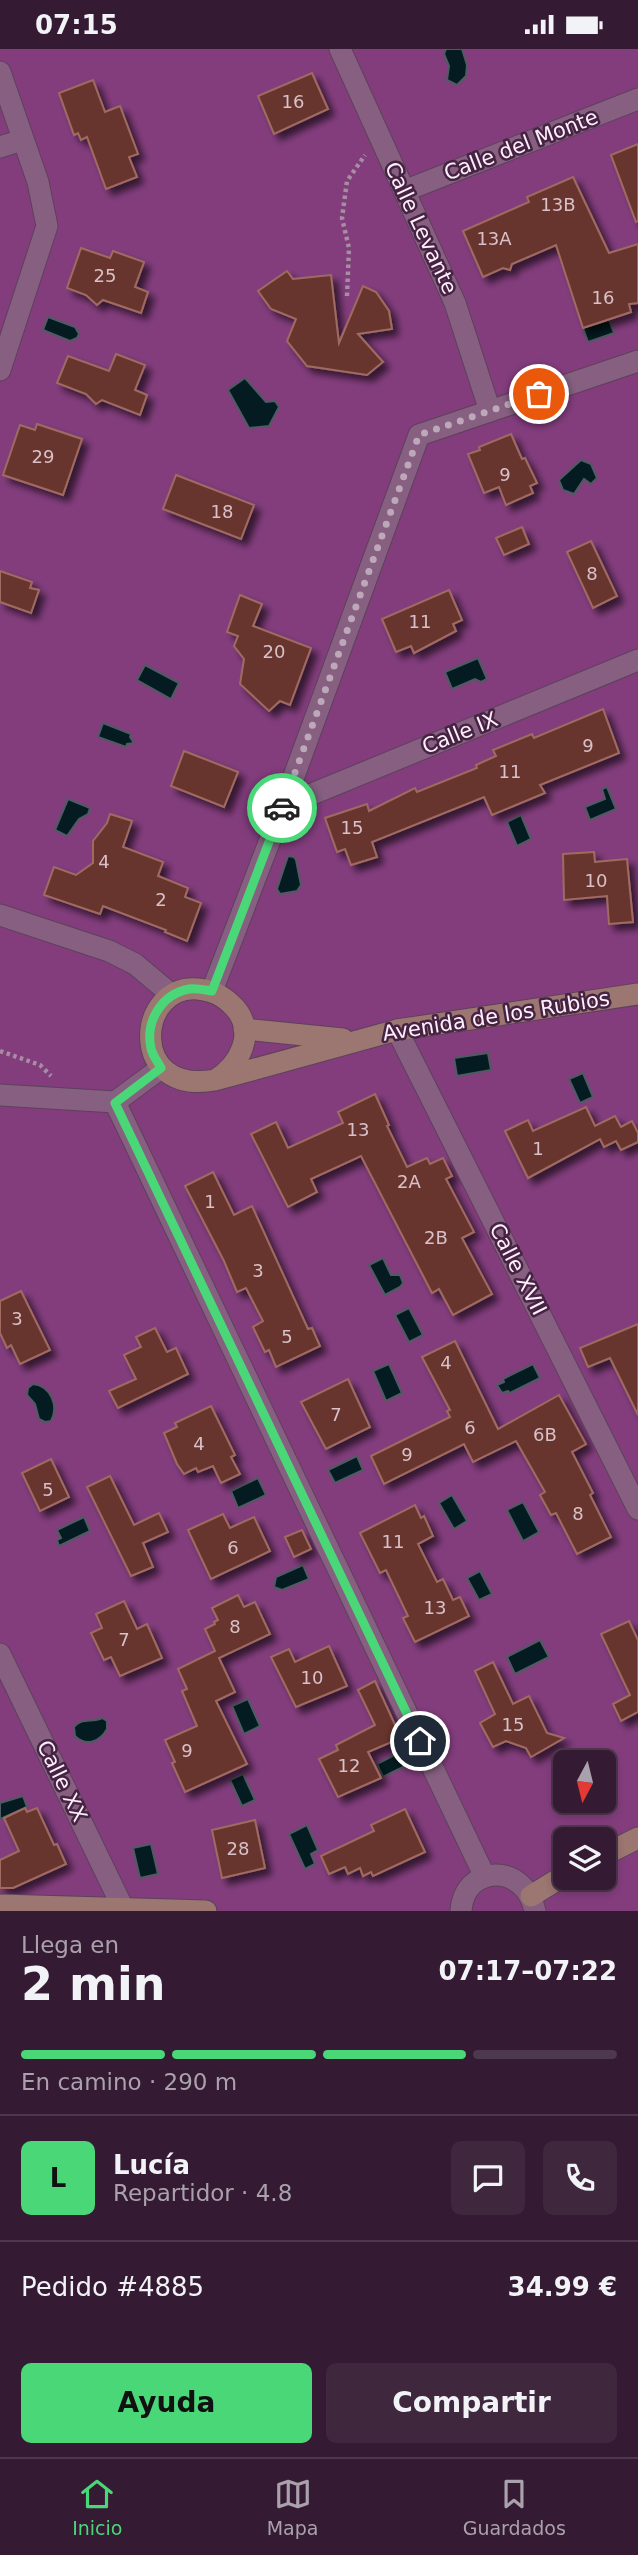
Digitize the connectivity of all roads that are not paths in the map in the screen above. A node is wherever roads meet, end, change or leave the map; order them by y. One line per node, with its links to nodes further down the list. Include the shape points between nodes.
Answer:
1 (340, 49): 6 (street, Calle Levante)
2 (0, 72): 4 (street)
3 (638, 99): 6 (street, Calle del Monte)
4 (22, 140): 5 (street); 8 (street, via 38,182 47,226)
5 (0, 147)
6 (404, 191): 9 (street, Calle Levante, via 455,303)
7 (638, 361): 9 (street)
8 (0, 370)
9 (490, 411): 11 (street, via 419,435)
10 (638, 660): 11 (street, Calle IX)
11 (283, 806): 13 (street)
12 (0, 915): 15 (street, via 109,951 135,964)
13 (212, 991): 15 (street, via 191,988); 16 (street, via 239,1012)
14 (638, 994): 17 (street, Avenida de los Rubios)
15 (172, 995): 19 (street, via 157,1010 150,1029 151,1050)
16 (244, 1029): 18 (street, Avenida de los Rubios); 20 (street, via 239,1060)
17 (397, 1030): 18 (street, Avenida de los Rubios); 23 (street, Calle XVII)
18 (355, 1039): 20 (street, Avenida de los Rubios)
19 (161, 1068): 20 (street, Avenida de los Rubios, via 196,1084); 22 (street)
20 (215, 1080)
21 (0, 1095): 22 (street)
22 (115, 1103): 27 (street)
23 (638, 1509)
24 (0, 1654): 31 (street, Calle XX)
25 (638, 1838): 26 (street)
26 (616, 1849)
27 (485, 1877): 29 (street, via 511,1877 523,1885); 33 (street, via 470,1886)
28 (553, 1886): 29 (street)
29 (533, 1903)
30 (0, 1905): 31 (street)
31 (123, 1908): 32 (street)
32 (205, 1911)
33 (461, 1911)

